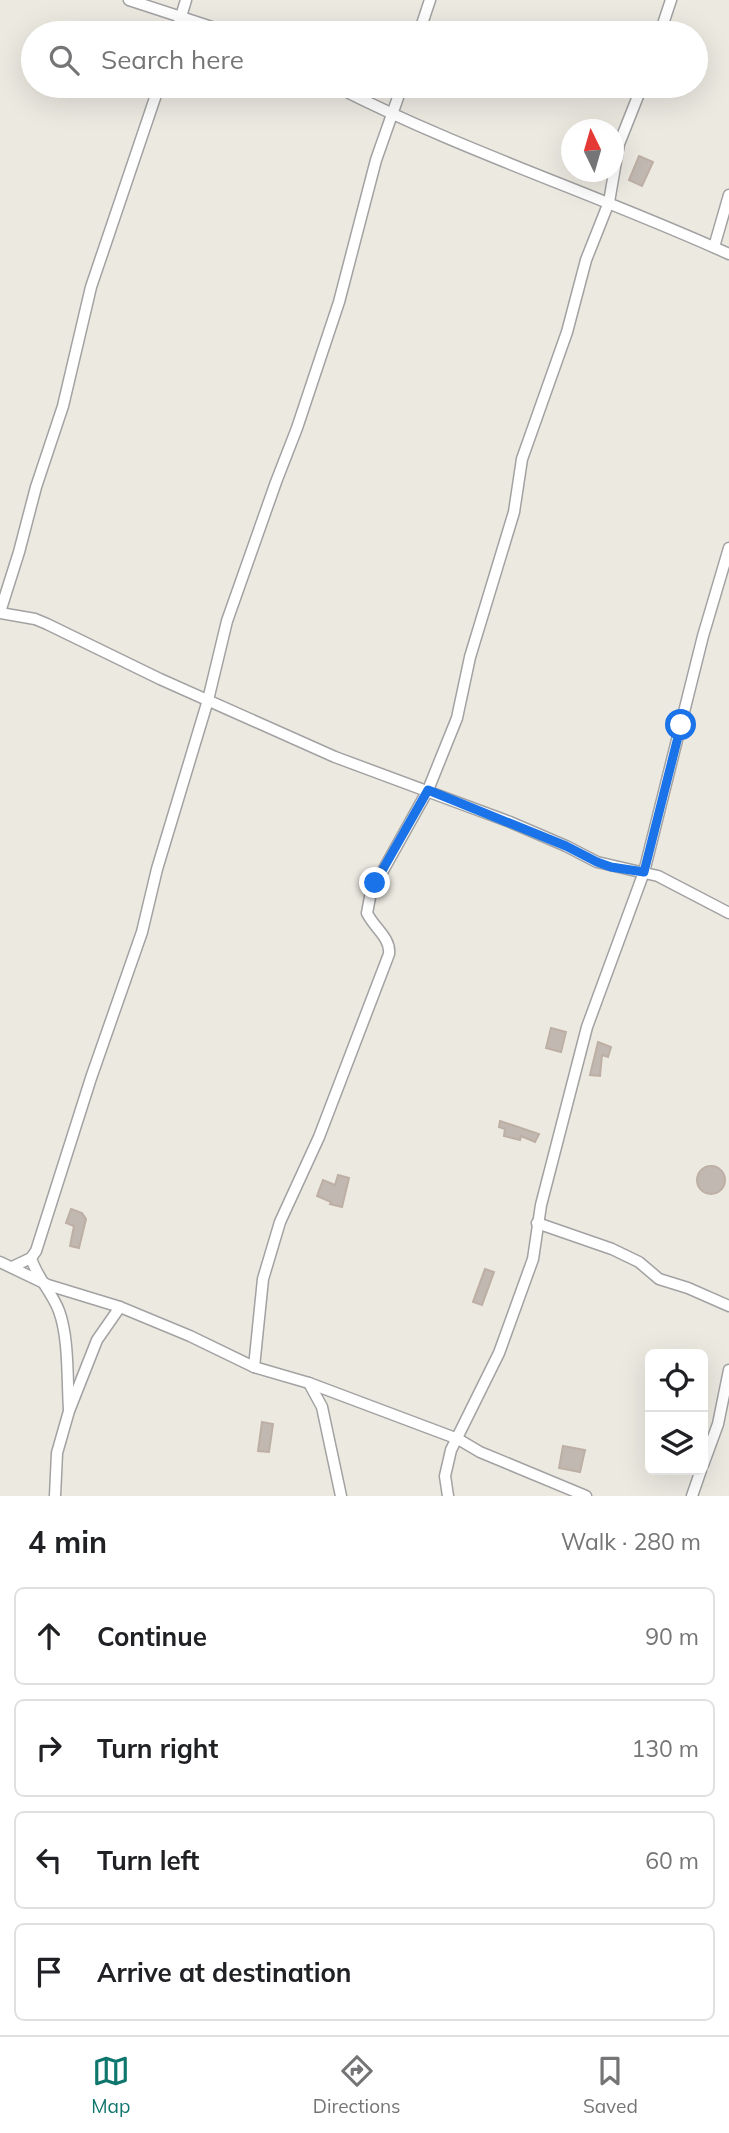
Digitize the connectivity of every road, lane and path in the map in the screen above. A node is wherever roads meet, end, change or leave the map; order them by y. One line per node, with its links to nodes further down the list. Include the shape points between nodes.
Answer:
1 (129, 0): 5 (street)
2 (186, 0): 5 (street)
3 (430, 0): 8 (street)
4 (671, 0): 9 (street)
5 (181, 16): 6 (street); 7 (street)
6 (180, 21)
7 (195, 21)
8 (423, 21)
9 (664, 21)
10 (155, 98): 20 (street, via 91,287 63,406)
11 (359, 98): 14 (street)
12 (398, 98): 14 (street)
13 (637, 98): 16 (street, via 619,144)
14 (392, 115): 16 (street); 21 (street, via 298,428 227,621)
15 (729, 195): 17 (street)
16 (608, 202): 17 (street); 22 (street, via 522,459 514,512 470,657 461,704)
17 (714, 247): 18 (street)
18 (729, 254)
19 (729, 548): 23 (street)
20 (0, 612): 21 (street, via 47,624)
21 (208, 700): 22 (street, via 335,757); 26 (street, via 130,969)
22 (428, 790): 23 (street, via 597,862); 32 (street, via 371,892 367,913 387,940 389,954 319,1137 280,1222 263,1279)
23 (644, 872): 24 (street); 25 (street, via 587,1027)
24 (729, 913)
25 (537, 1223): 30 (street, via 612,1250 639,1262 659,1279); 36 (street, via 528,1275 499,1353)
26 (31, 1258): 28 (street); 29 (street)
27 (0, 1262): 28 (street)
28 (12, 1266): 29 (street)
29 (40, 1280): 31 (street); 35 (street, via 59,1311)
30 (729, 1306)
31 (120, 1307): 32 (street); 35 (street, via 97,1340)
32 (254, 1367): 34 (street)
33 (729, 1370): 37 (street)
34 (309, 1383): 36 (street); 40 (street, via 322,1407)
35 (69, 1411): 39 (street, via 57,1452)
36 (458, 1440): 41 (street, via 448,1457); 42 (street)
37 (708, 1451)
38 (699, 1475): 43 (street)
39 (55, 1496)
40 (341, 1496)
41 (448, 1496)
42 (586, 1496)
43 (692, 1496)

